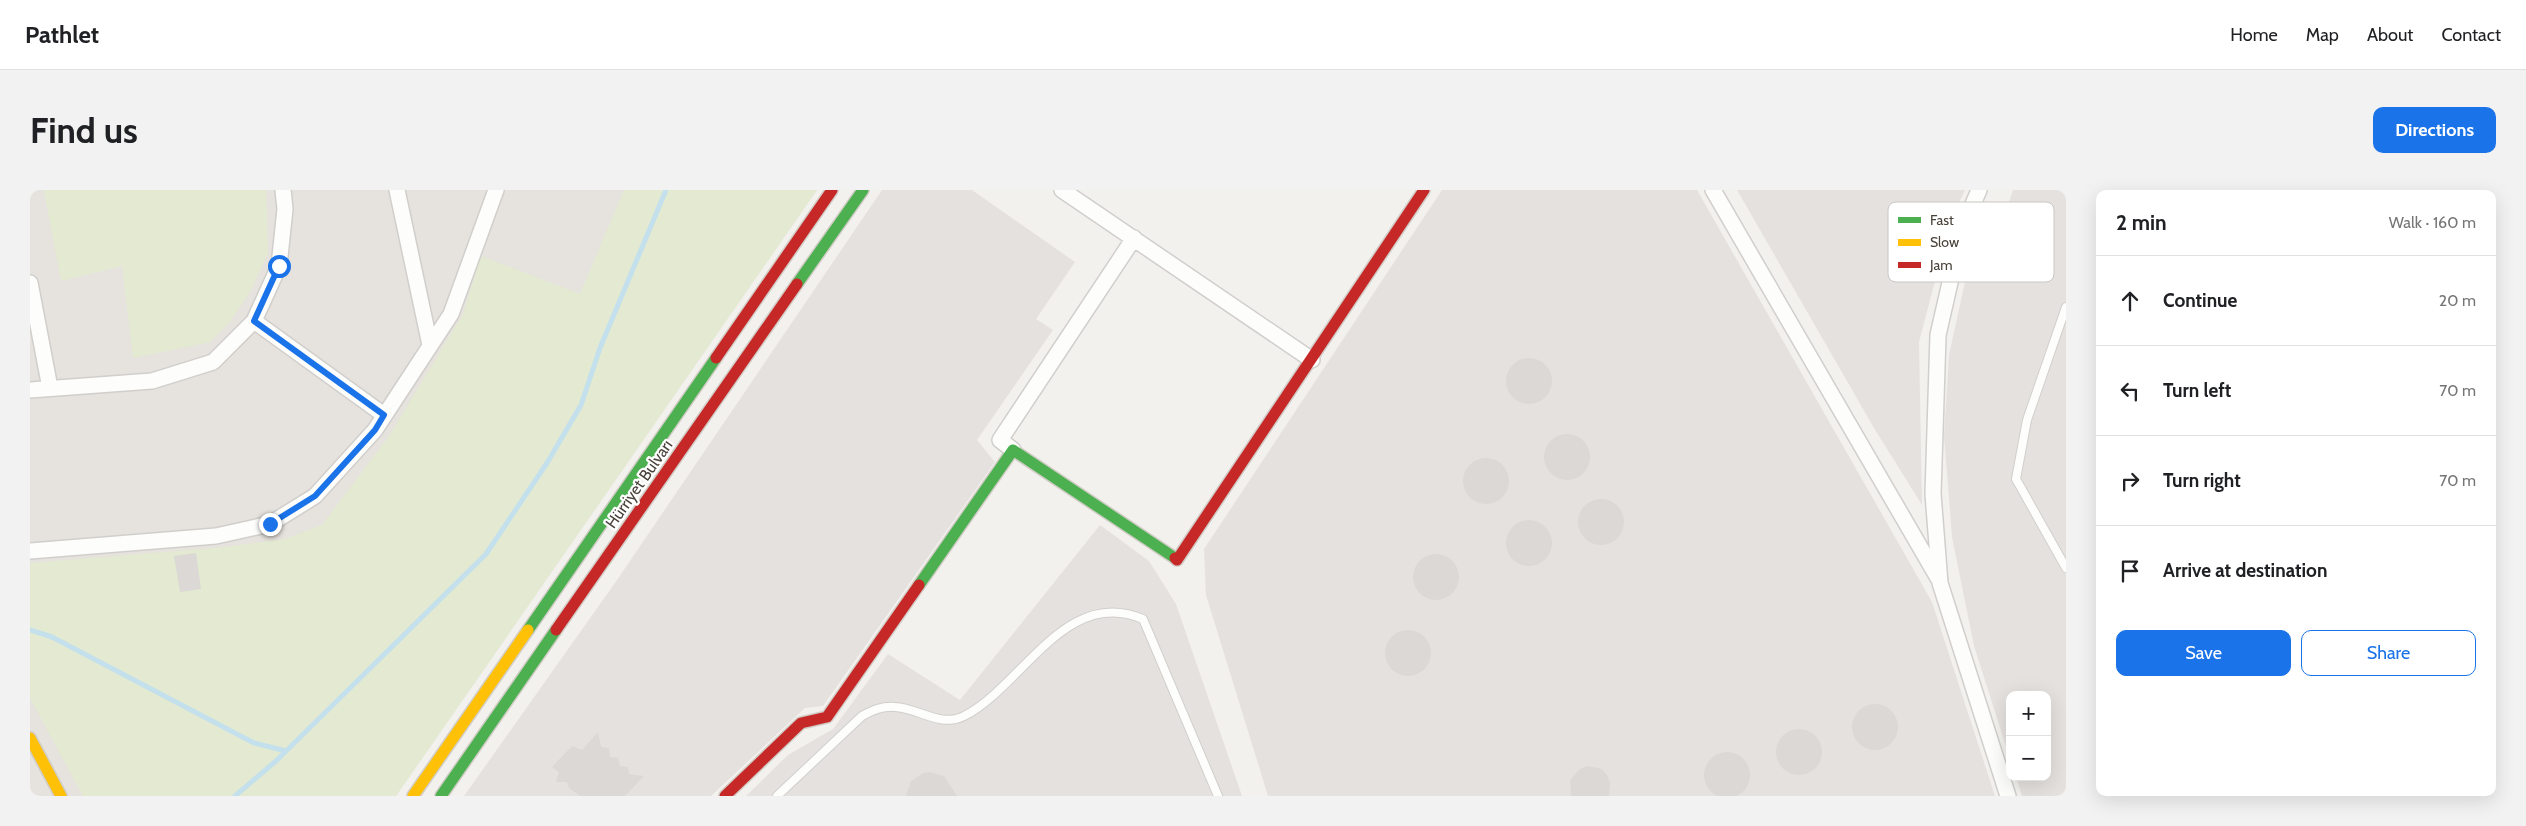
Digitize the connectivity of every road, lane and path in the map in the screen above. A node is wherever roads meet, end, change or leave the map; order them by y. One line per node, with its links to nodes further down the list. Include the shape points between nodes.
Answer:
1 (282, 190): 16 (street, via 285,209 279,266)
2 (397, 190): 17 (street)
3 (496, 190): 17 (street, via 450,314)
4 (832, 190): 28 (main road, Hürriyet Bulvarı)
5 (863, 190): 29 (main road, Hürriyet Bulvarı)
6 (1062, 190): 11 (street)
7 (1424, 190): 18 (main road)
8 (1713, 190): 25 (street)
9 (1979, 190): 10 (street)
10 (1974, 202)
11 (1134, 238): 18 (street); 22 (street, via 1000,440)
12 (1950, 282): 25 (street, via 1938,335 1933,494)
13 (30, 283): 15 (street)
14 (2066, 307): 24 (lane, via 2027,420 2016,479)
15 (33, 321): 19 (street)
16 (254, 321): 19 (street, via 213,362 152,381); 21 (street)
17 (430, 345): 21 (street)
18 (1312, 360): 22 (main road, via 1177,560)
19 (50, 388): 20 (street)
20 (30, 390)
21 (384, 415): 23 (street, via 375,430 315,496 270,524 216,536)
22 (1013, 450): 30 (main road, via 828,716 801,723)
23 (30, 550)
24 (2066, 568)
25 (1940, 583): 33 (street)
26 (30, 738): 27 (main road)
27 (61, 796)
28 (413, 796)
29 (441, 796)
30 (725, 796)
31 (776, 796): 32 (lane, via 862,716 877,708 896,707 940,720 963,717 988,700 1059,632 1080,618 1129,613 1143,619)
32 (1218, 796)
33 (2008, 796)

